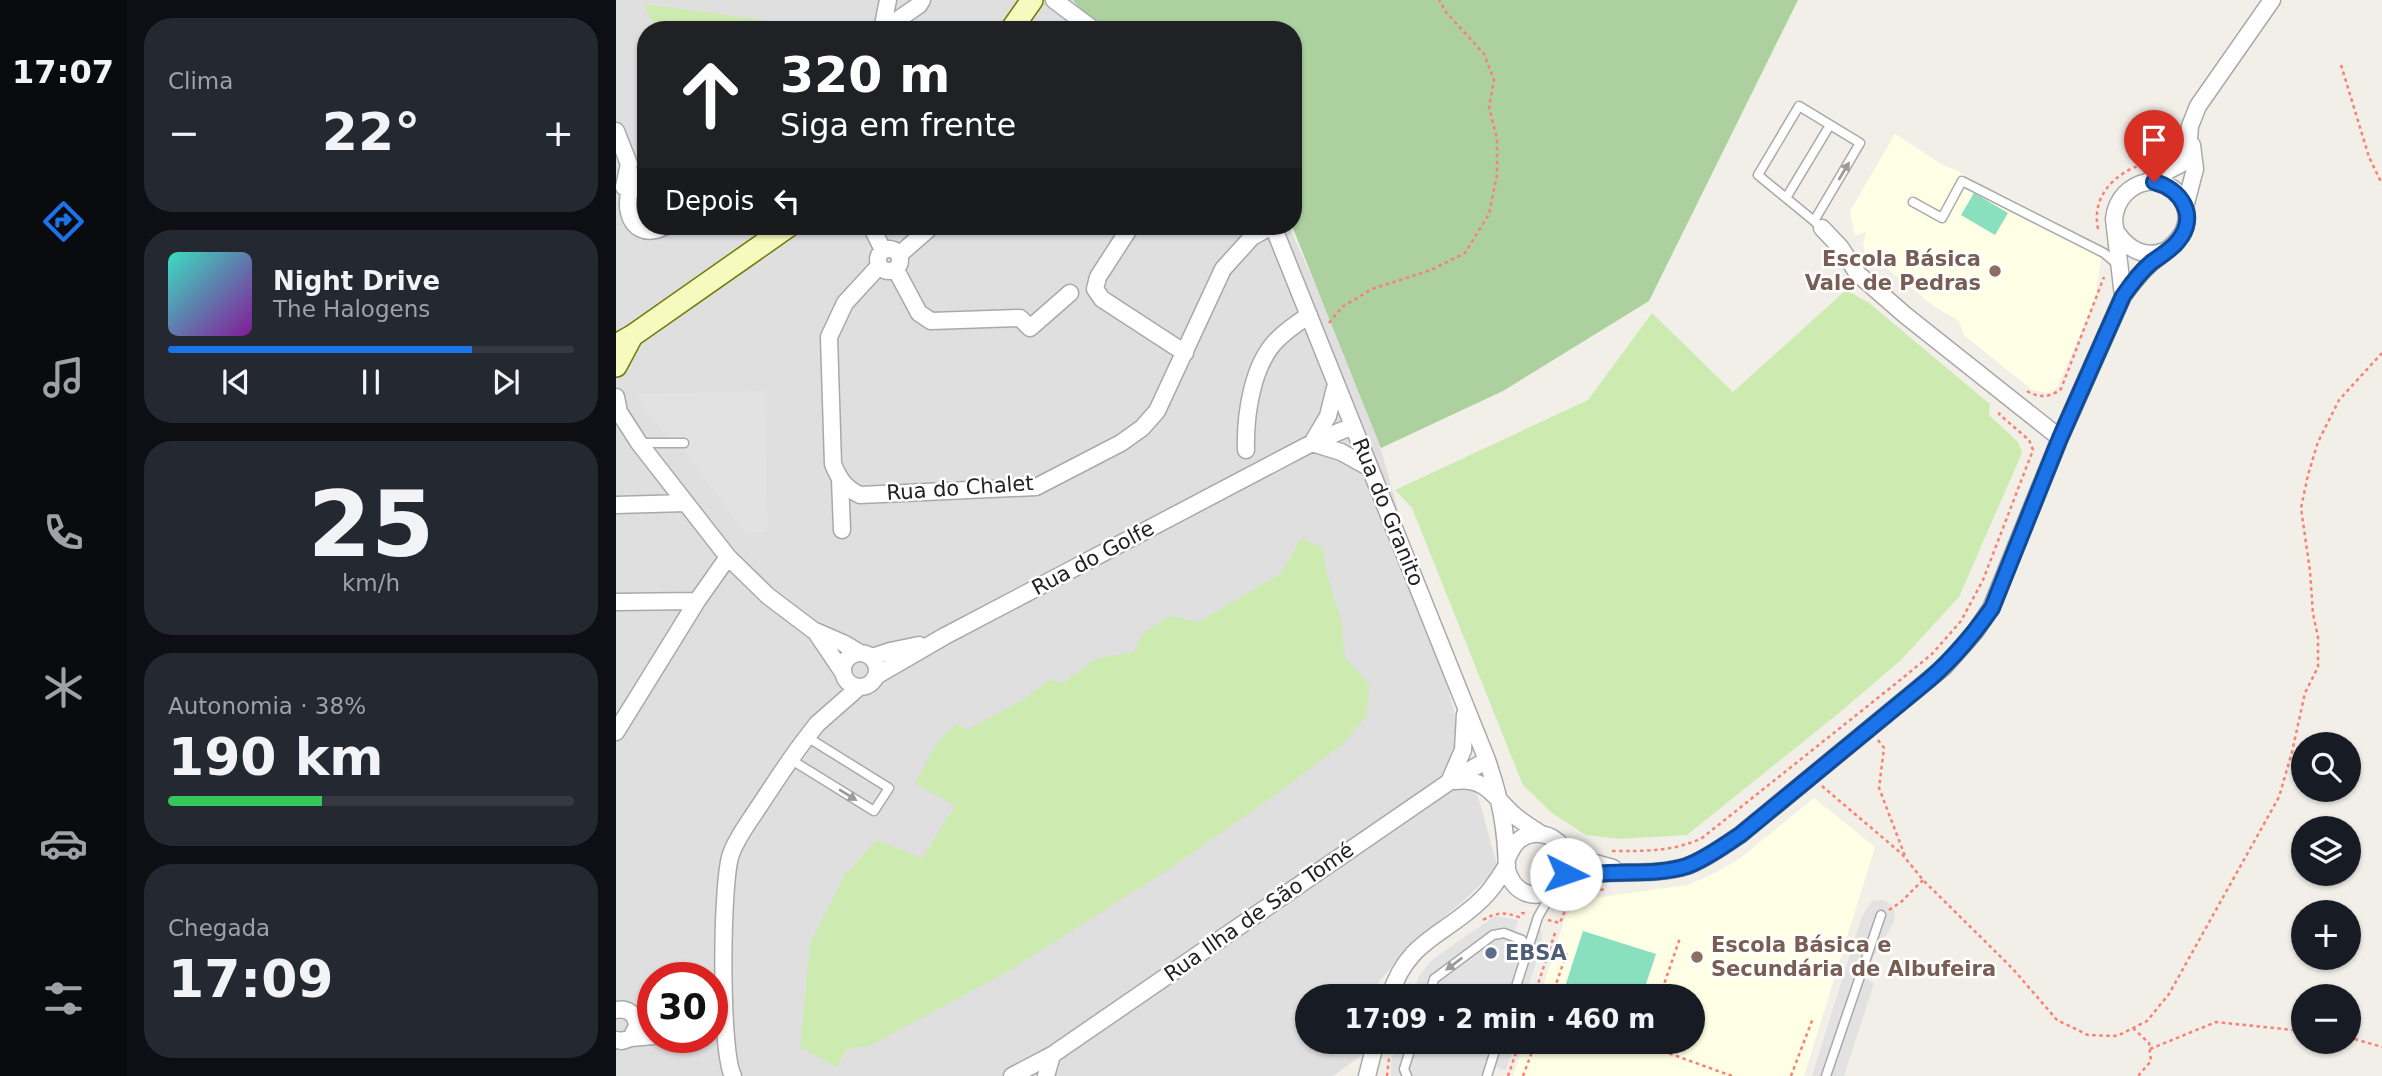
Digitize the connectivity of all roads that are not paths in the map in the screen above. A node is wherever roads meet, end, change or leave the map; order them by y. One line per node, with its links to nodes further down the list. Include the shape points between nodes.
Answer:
1 (888, 0): 6 (street)
2 (922, 0): 7 (street)
3 (1032, 0): 8 (main road)
4 (1054, 0): 9 (street)
5 (2272, 0): 11 (street, via 2198,106)
6 (884, 21)
7 (895, 21)
8 (1017, 21)
9 (1082, 21)
10 (1830, 125): 17 (lane); 17 (lane, via 1799,106 1758,175); 21 (lane, one-way to 10, via 1860,143)
11 (2190, 126): 16 (street, via 2188,153 2180,164); 19 (street, via 2195,169)
12 (616, 131): 13 (street)
13 (624, 147): 14 (street); 20 (street, via 628,177)
14 (637, 162)
15 (637, 176): 20 (street, via 624,186)
16 (2145, 182): 19 (street, via 2166,185); 24 (street, via 2120,198 2114,219)
17 (1786, 198): 21 (lane)
18 (1913, 202): 35 (lane, via 1942,218 1962,181 2104,253)
19 (2185, 207): 31 (street, via 2185,229)
20 (619, 211): 22 (street); 23 (street)
21 (1818, 225): 45 (street, via 1858,274)
22 (637, 228)
23 (637, 228)
24 (2117, 233): 31 (street, via 2131,249 2146,254); 35 (street)
25 (776, 235): 39 (main road)
26 (876, 235): 32 (street)
27 (922, 235): 33 (street)
28 (1125, 235): 40 (street, via 1095,289 1102,299)
29 (1256, 235): 40 (street, Rua do Chalet, via 1223,269)
30 (1276, 235): 38 (street, Rua do Granito)
31 (2169, 249): 37 (street)
32 (883, 250): 33 (street, via 892,248); 34 (street, via 878,257)
33 (900, 254): 34 (street, via 901,263)
34 (887, 268): 36 (street, via 919,313 931,320 1020,318 1030,328); 51 (street, via 845,303 829,337 833,464)
35 (2122, 268): 37 (street)
36 (1070, 293)
37 (2123, 296): 45 (street)
38 (1309, 315): 42 (street, Rua do Granito); 49 (street, via 1279,337 1261,363 1247,411)
39 (624, 340): 41 (main road)
40 (1185, 353): 51 (street, Rua do Chalet, via 1157,411 1142,428 1036,486 860,495)
41 (616, 366)
42 (1336, 384): 44 (street, Rua do Granito); 48 (street, via 1328,416)
43 (617, 406): 46 (street)
44 (1353, 425): 48 (street, Rua do Golfe); 50 (street, Rua do Granito)
45 (2060, 438): 73 (street, via 1992,608 1944,667 1740,835 1686,866)
46 (639, 443): 47 (lane); 52 (street)
47 (684, 443)
48 (1312, 443): 50 (street); 59 (street, Rua do Golfe)
49 (1247, 450)
50 (1370, 468): 63 (street, Rua do Granito)
51 (839, 479): 54 (street)
52 (686, 503): 53 (street); 55 (street)
53 (616, 505)
54 (842, 530)
55 (728, 556): 56 (street); 58 (street, via 768,596)
56 (698, 601): 57 (street); 64 (street)
57 (616, 602)
58 (813, 630): 60 (street); 62 (street)
59 (945, 636): 60 (street); 61 (street, Rua do Golfe)
60 (866, 655): 61 (street, via 877,666); 62 (street, via 849,656)
61 (876, 676): 62 (street, Rua do Golfe, via 869,685)
62 (848, 679): 65 (street)
63 (1465, 706): 67 (street, Rua do Granito); 68 (street, via 1462,750)
64 (616, 732)
65 (807, 737): 66 (street); 66 (lane, one-way to 65, via 874,811 889,788)
66 (790, 759): 79 (street, via 731,855)
67 (1487, 760): 68 (street, Rua Ilha de São Tomé); 69 (street, Rua do Granito)
68 (1448, 782): 69 (street, via 1470,779); 89 (street, Rua Ilha de São Tomé)
69 (1500, 799): 70 (street, Rua do Granito); 72 (street, Rua do Granito)
70 (1541, 834): 71 (street); 72 (street, via 1521,838 1512,846)
71 (1561, 845): 73 (street, via 1573,858); 74 (street, via 1566,874)
72 (1507, 862): 75 (street, via 1509,876); 76 (street)
73 (1640, 873): 74 (street, via 1594,874 1572,878)
74 (1557, 887): 75 (street, via 1531,895); 78 (lane, via 1538,917)
75 (1521, 891): 76 (street)
76 (1479, 902): 80 (street, via 1420,946)
77 (1881, 915): 96 (lane)
78 (1527, 952): 81 (lane, one-way to 81, via 1522,940 1504,933 1493,935); 82 (lane)
79 (721, 962)
80 (1393, 984)
81 (1433, 984)
82 (1517, 984)
83 (622, 1011): 84 (street, via 637,1030)
84 (621, 1040)
85 (724, 1053): 90 (street)
86 (1373, 1054): 93 (street)
87 (1409, 1054): 94 (lane, via 1404,1069)
88 (1495, 1054): 95 (lane)
89 (1052, 1055): 91 (street, Rua Ilha de São Tomé); 92 (street)
90 (733, 1076)
91 (1012, 1076)
92 (1046, 1076)
93 (1367, 1076)
94 (1407, 1076)
95 (1487, 1076)
96 (1826, 1076)

